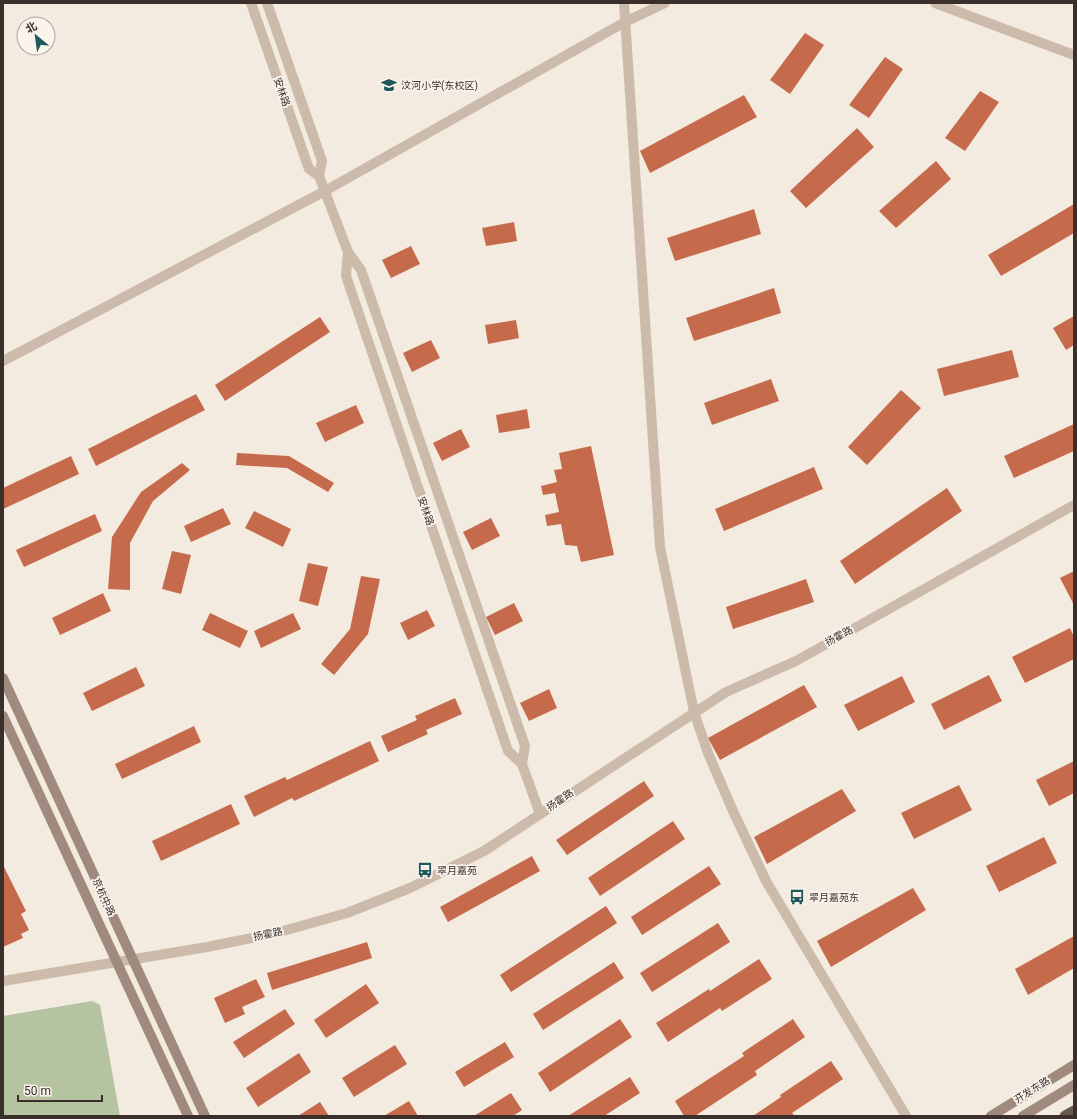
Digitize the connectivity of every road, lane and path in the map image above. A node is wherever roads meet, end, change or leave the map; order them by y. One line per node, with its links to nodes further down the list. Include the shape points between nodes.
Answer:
1 (251, 3): 8 (street, 安林路, via 308,169)
2 (267, 3): 8 (street, 安林路, via 322,161)
3 (624, 3): 6 (street)
4 (665, 3): 6 (street)
5 (935, 3): 7 (street)
6 (625, 22): 9 (street); 16 (street, via 660,547)
7 (1074, 55)
8 (319, 176): 9 (street, 安林路)
9 (325, 191): 10 (street, 安林路); 11 (street)
10 (348, 252): 12 (street, 安林路, via 361,270); 13 (street, 安林路, via 346,276)
11 (3, 361)
12 (435, 484): 13 (street); 18 (street, 安林路, via 525,746)
13 (420, 492): 18 (street, 安林路, via 508,751)
14 (1074, 505): 16 (street, 扬霍路, via 796,661 726,692)
15 (3, 678): 20 (main road, 京杭中路)
16 (694, 712): 19 (street, 扬霍路); 28 (street, via 732,811 766,881)
17 (3, 716): 21 (main road, 京杭中路)
18 (522, 764): 19 (street, 安林路)
19 (540, 814): 20 (street, 扬霍路, via 484,851 410,888 347,913 276,933)
20 (133, 959): 21 (street, 扬霍路); 27 (main road, 京杭中路)
21 (116, 962): 22 (street, 扬霍路); 26 (main road, 京杭中路)
22 (3, 981)
23 (1074, 1064): 29 (main road, 开发东路)
24 (1074, 1085): 30 (main road, 开发东路)
25 (1074, 1111): 31 (highway)
26 (188, 1116)
27 (205, 1116)
28 (906, 1116)
29 (991, 1116)
30 (1023, 1116)
31 (1065, 1116)

